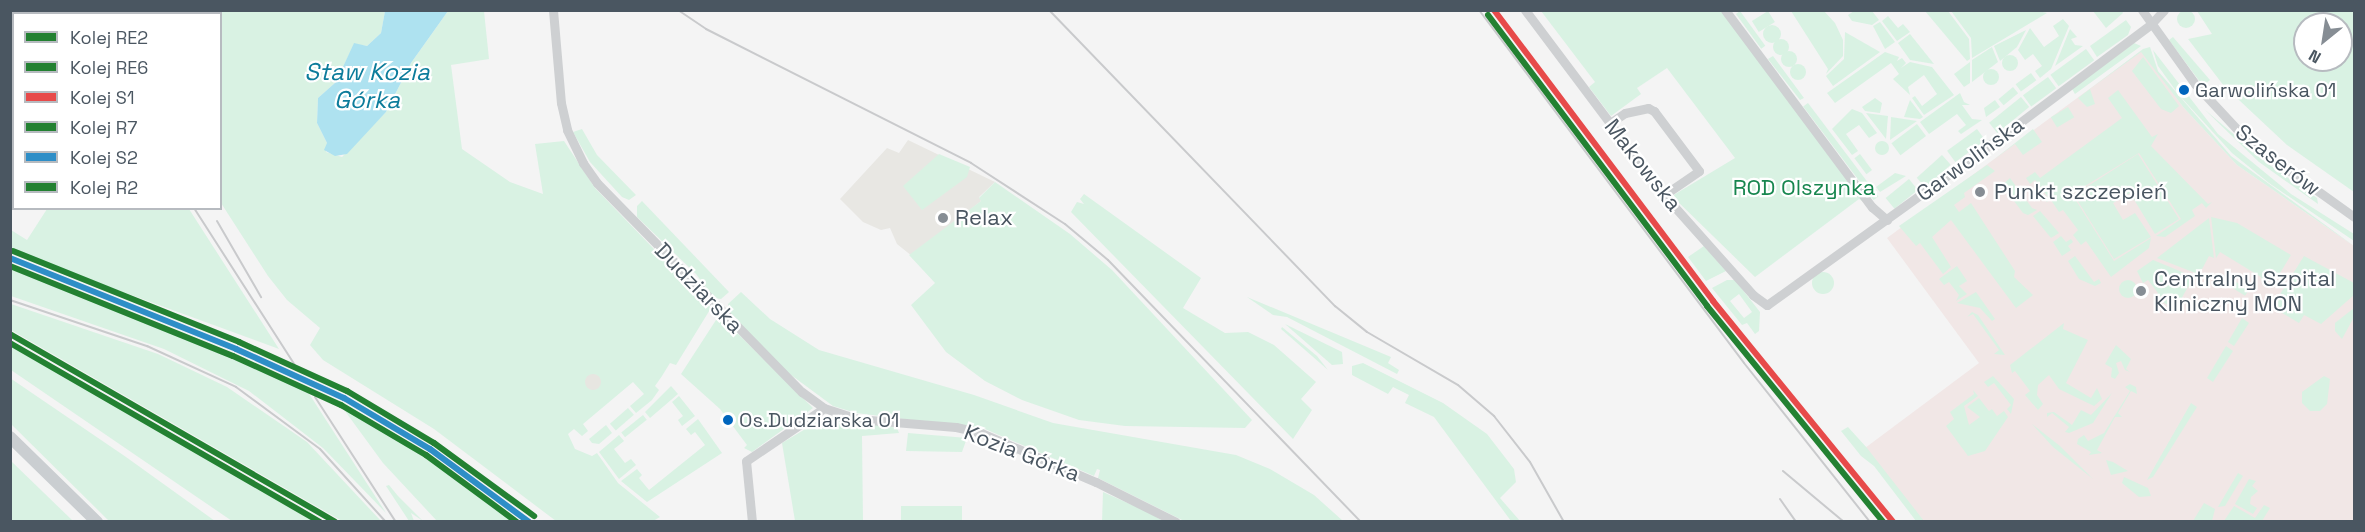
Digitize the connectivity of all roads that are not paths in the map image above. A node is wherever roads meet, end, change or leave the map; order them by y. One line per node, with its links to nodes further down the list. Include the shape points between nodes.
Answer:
1 (553, 10): 12 (street, Dudziarska, via 561,103 567,130 583,164 782,373)
2 (1525, 10): 7 (street, Makowska)
3 (1725, 10): 10 (street, via 1872,207)
4 (2142, 10): 6 (street, Szaserów)
5 (2164, 10): 6 (street, Garwolińska)
6 (2151, 24): 9 (street, Szaserów, via 2196,84 2248,141); 10 (street, Garwolińska)
7 (1610, 123): 8 (street, Makowska); 8 (street, via 1625,113 1648,108 1654,111 1699,171)
8 (1664, 195): 11 (street, Makowska, via 1761,302)
9 (2355, 217)
10 (1887, 220): 11 (street, Garwolińska)
11 (1774, 303)
12 (824, 408): 15 (street, via 748,459 745,478); 16 (street, Kozia Górka, via 857,419 957,427 981,433 1096,482)
13 (10, 437): 14 (main road)
14 (97, 522)
15 (752, 522)
16 (1176, 522)

